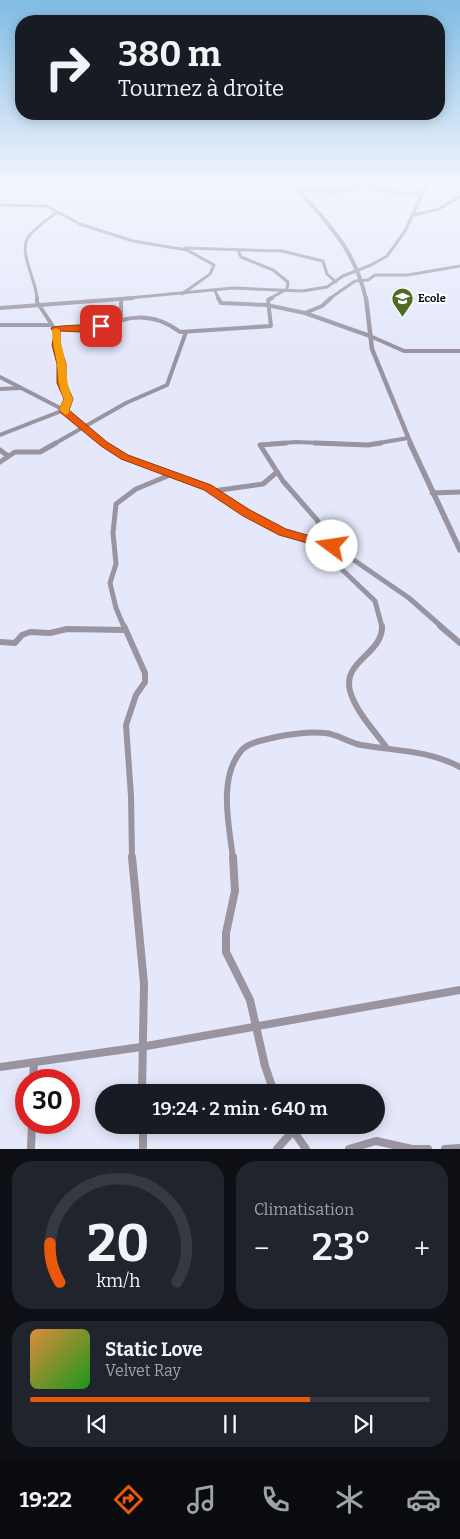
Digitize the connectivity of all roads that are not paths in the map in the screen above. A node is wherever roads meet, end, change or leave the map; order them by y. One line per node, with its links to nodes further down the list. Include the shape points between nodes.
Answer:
1 (28, 238): 17 (street, via 24,251 37,288)
2 (122, 238): 5 (street)
3 (338, 238): 8 (street)
4 (401, 238): 8 (street, via 396,247 376,264)
5 (177, 248): 6 (street); 15 (street, via 195,254 214,267 210,274)
6 (238, 250): 10 (street, via 282,251 320,259 326,264 327,274); 12 (street, via 241,258 286,278)
7 (460, 266): 9 (street, via 408,275 377,274)
8 (359, 272): 9 (street); 10 (street, via 340,277)
9 (361, 280): 14 (street); 25 (street)
10 (336, 282): 11 (street)
11 (329, 286): 12 (street); 14 (street)
12 (287, 289): 13 (street); 18 (street, via 268,300)
13 (215, 291): 15 (street); 18 (street, via 221,303)
14 (337, 292): 20 (street, via 322,306)
15 (182, 294): 16 (street)
16 (121, 299): 17 (street); 21 (street)
17 (37, 302): 19 (street); 23 (street)
18 (267, 305): 20 (street); 24 (street, via 271,326 267,328)
19 (0, 308)
20 (305, 313): 25 (street)
21 (121, 320): 23 (street, via 108,326 80,329); 24 (street, via 156,319 169,322 176,331)
22 (0, 325): 23 (street)
23 (53, 327): 30 (street, via 58,334 56,345 62,364 61,383 69,399)
24 (186, 332): 31 (street, via 166,385)
25 (370, 336): 26 (street, via 404,351); 33 (street, via 382,377)
26 (460, 351)
27 (0, 376): 28 (street)
28 (21, 388): 29 (street); 30 (street)
29 (0, 389)
30 (64, 410): 31 (street); 32 (street)
31 (83, 428): 35 (street, via 40,452 20,451); 38 (street, via 124,457)
32 (0, 435)
33 (408, 438): 37 (street, via 368,445 296,442 260,445); 41 (street)
34 (0, 450): 35 (street)
35 (8, 456): 36 (street)
36 (0, 462)
37 (277, 472): 39 (street, via 263,484); 43 (street, via 317,520)
38 (170, 475): 39 (street); 45 (street, via 136,489 116,504 113,516 116,564 110,583)
39 (213, 491): 42 (street, via 271,527)
40 (460, 492): 41 (street)
41 (432, 493): 44 (street)
42 (310, 540): 43 (street); 48 (street, via 370,596 380,612 383,626 381,642 356,666 349,685 359,708)
43 (332, 546): 47 (street, via 409,598)
44 (460, 550)
45 (125, 630): 46 (street, via 30,632 15,643); 52 (street, via 146,673 126,725 132,876 139,914 144,984)
46 (0, 642)
47 (460, 643)
48 (386, 747): 49 (street, via 446,760); 51 (street, via 354,744 325,732 311,733 252,743 243,748 236,759 230,780 228,812 235,892 225,947 252,1004)
49 (460, 767)
50 (460, 990): 51 (street)
51 (258, 1025): 52 (street); 57 (street, via 262,1055)
52 (141, 1047): 53 (street); 56 (street)
53 (34, 1064): 54 (street); 55 (street)
54 (0, 1067)
55 (34, 1069)
56 (142, 1084)
57 (271, 1084)
58 (32, 1134): 63 (street)
59 (143, 1134): 64 (street)
60 (286, 1134): 65 (street)
61 (295, 1134): 66 (street)
62 (460, 1148): 69 (street)
63 (31, 1149)
64 (143, 1149)
65 (277, 1149)
66 (306, 1149)
67 (349, 1149): 68 (street, via 376,1141)
68 (428, 1149)
69 (445, 1149)

